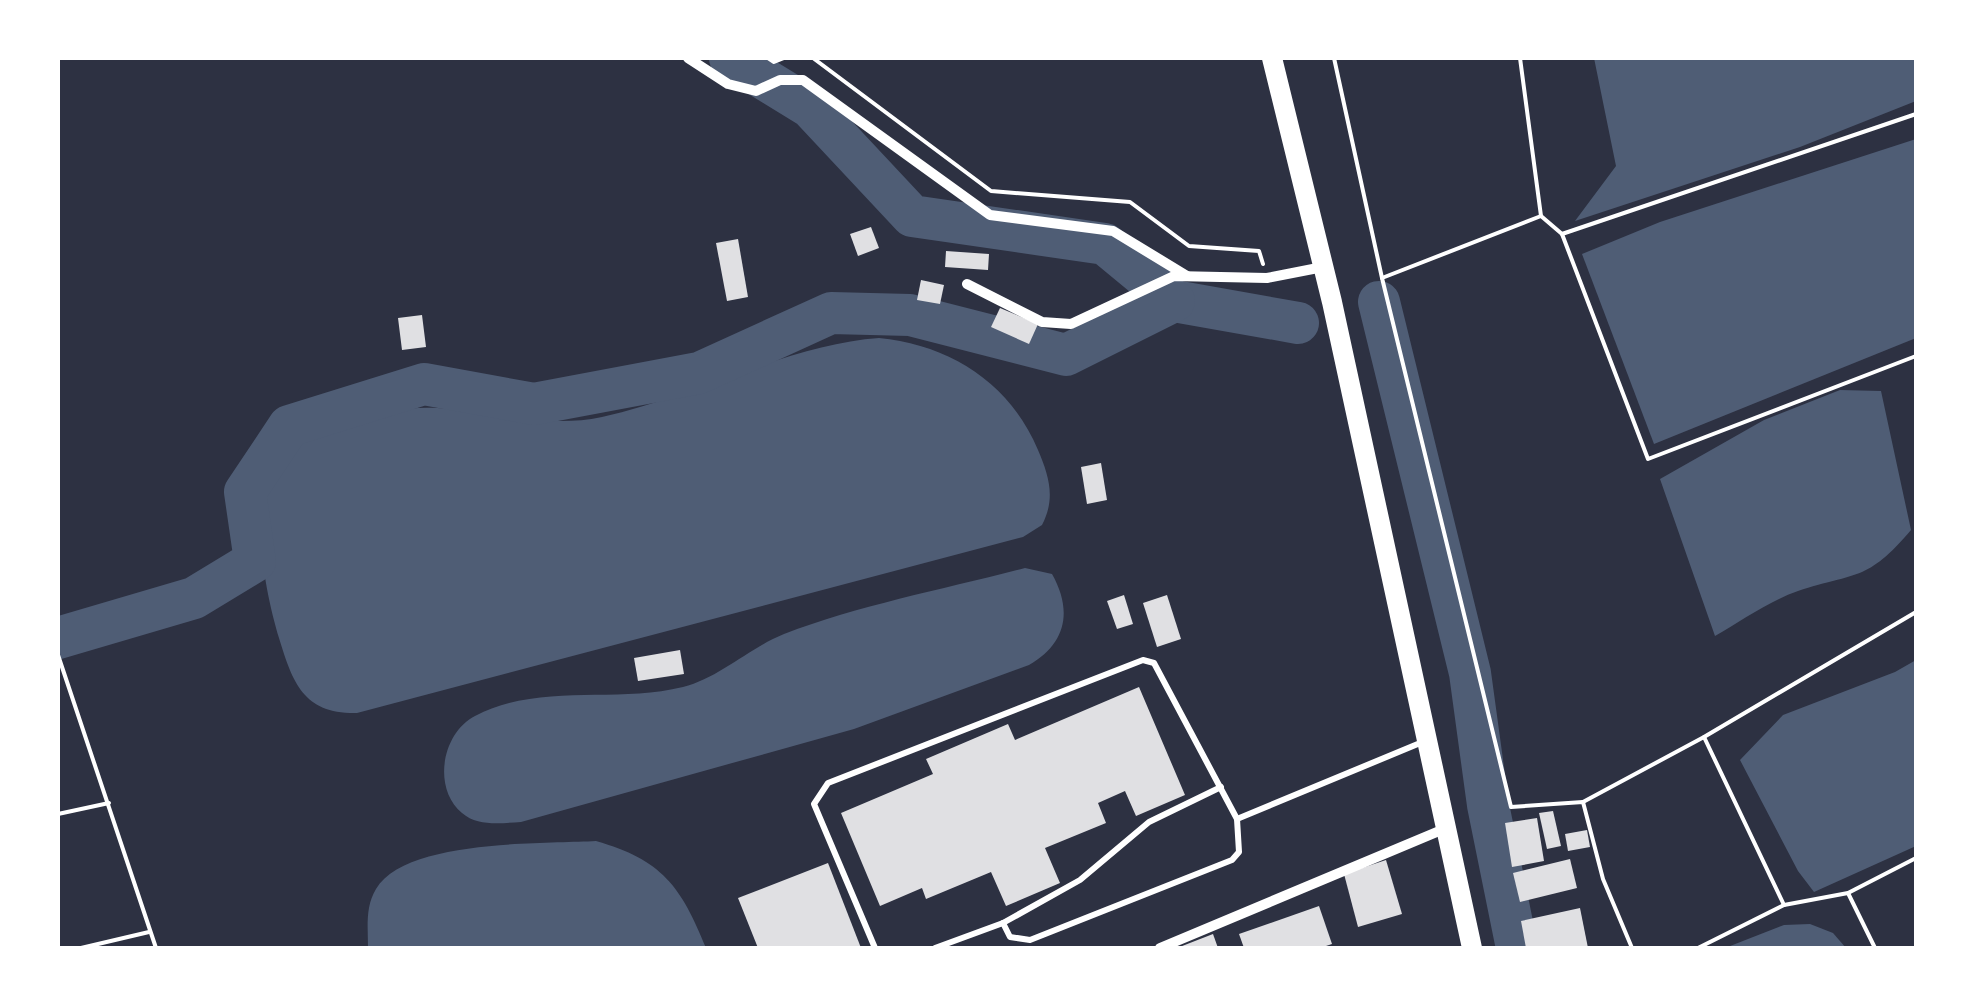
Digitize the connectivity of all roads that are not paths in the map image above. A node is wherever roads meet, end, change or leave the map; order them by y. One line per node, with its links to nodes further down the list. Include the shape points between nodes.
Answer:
1 (688, 58): 4 (street, via 728,84 756,91 780,80 804,80 990,214 1112,231)
2 (1272, 58): 3 (highway)
3 (1323, 267): 4 (street, via 1267,278); 6 (highway)
4 (1187, 276): 5 (street, via 1071,324 1042,322)
5 (968, 284)
6 (1425, 741): 8 (lane); 9 (highway)
7 (1221, 788): 8 (lane); 10 (lane, via 1149,822 1080,880); 11 (lane, via 1162,672 1143,660 828,783 814,804)
8 (1237, 819): 10 (lane, via 1239,852 1232,860 1030,940 1010,937)
9 (1444, 828): 13 (street); 14 (highway)
10 (1002, 923): 12 (lane)
11 (875, 948)
12 (934, 948)
13 (1160, 948)
14 (1472, 948)

